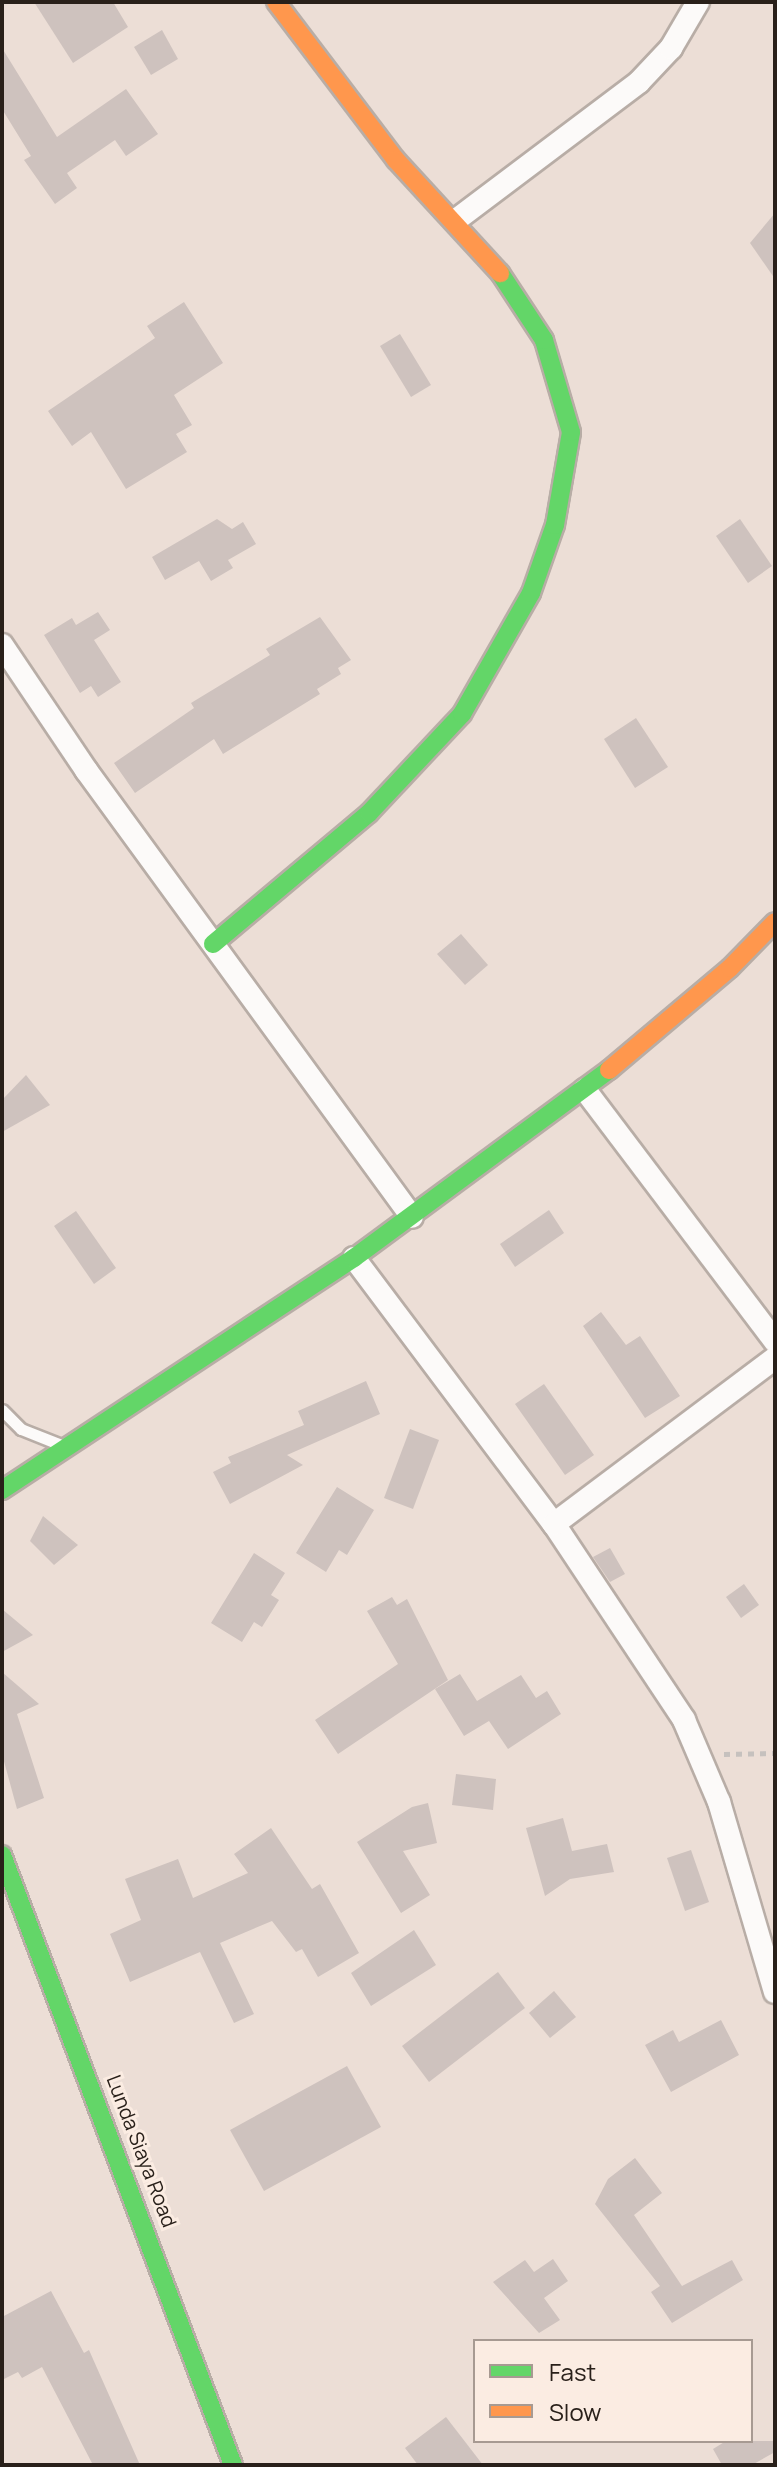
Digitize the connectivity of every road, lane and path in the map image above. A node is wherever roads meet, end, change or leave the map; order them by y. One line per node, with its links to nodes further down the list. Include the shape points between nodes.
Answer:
1 (276, 2): 3 (main road, via 396,160)
2 (698, 2): 3 (street, via 671,48 639,82)
3 (456, 220): 6 (main road, via 544,340 563,389 571,432 555,525 525,604 462,714 369,813)
4 (2, 645): 6 (street)
5 (775, 922): 7 (main road, via 730,968)
6 (213, 944): 8 (street)
7 (585, 1090): 8 (main road); 10 (street)
8 (412, 1217): 9 (main road)
9 (354, 1258): 13 (main road); 15 (street)
10 (775, 1341)
11 (775, 1358): 15 (street)
12 (2, 1410): 13 (lane, via 21,1429)
13 (69, 1448): 14 (main road)
14 (2, 1490)
15 (554, 1524): 17 (street, via 666,1690)
16 (775, 1753): 17 (path)
17 (699, 1754): 19 (street, via 719,1802)
18 (2, 1855): 20 (main road, Lunda Siaya Road)
19 (775, 1992)
20 (233, 2465)

